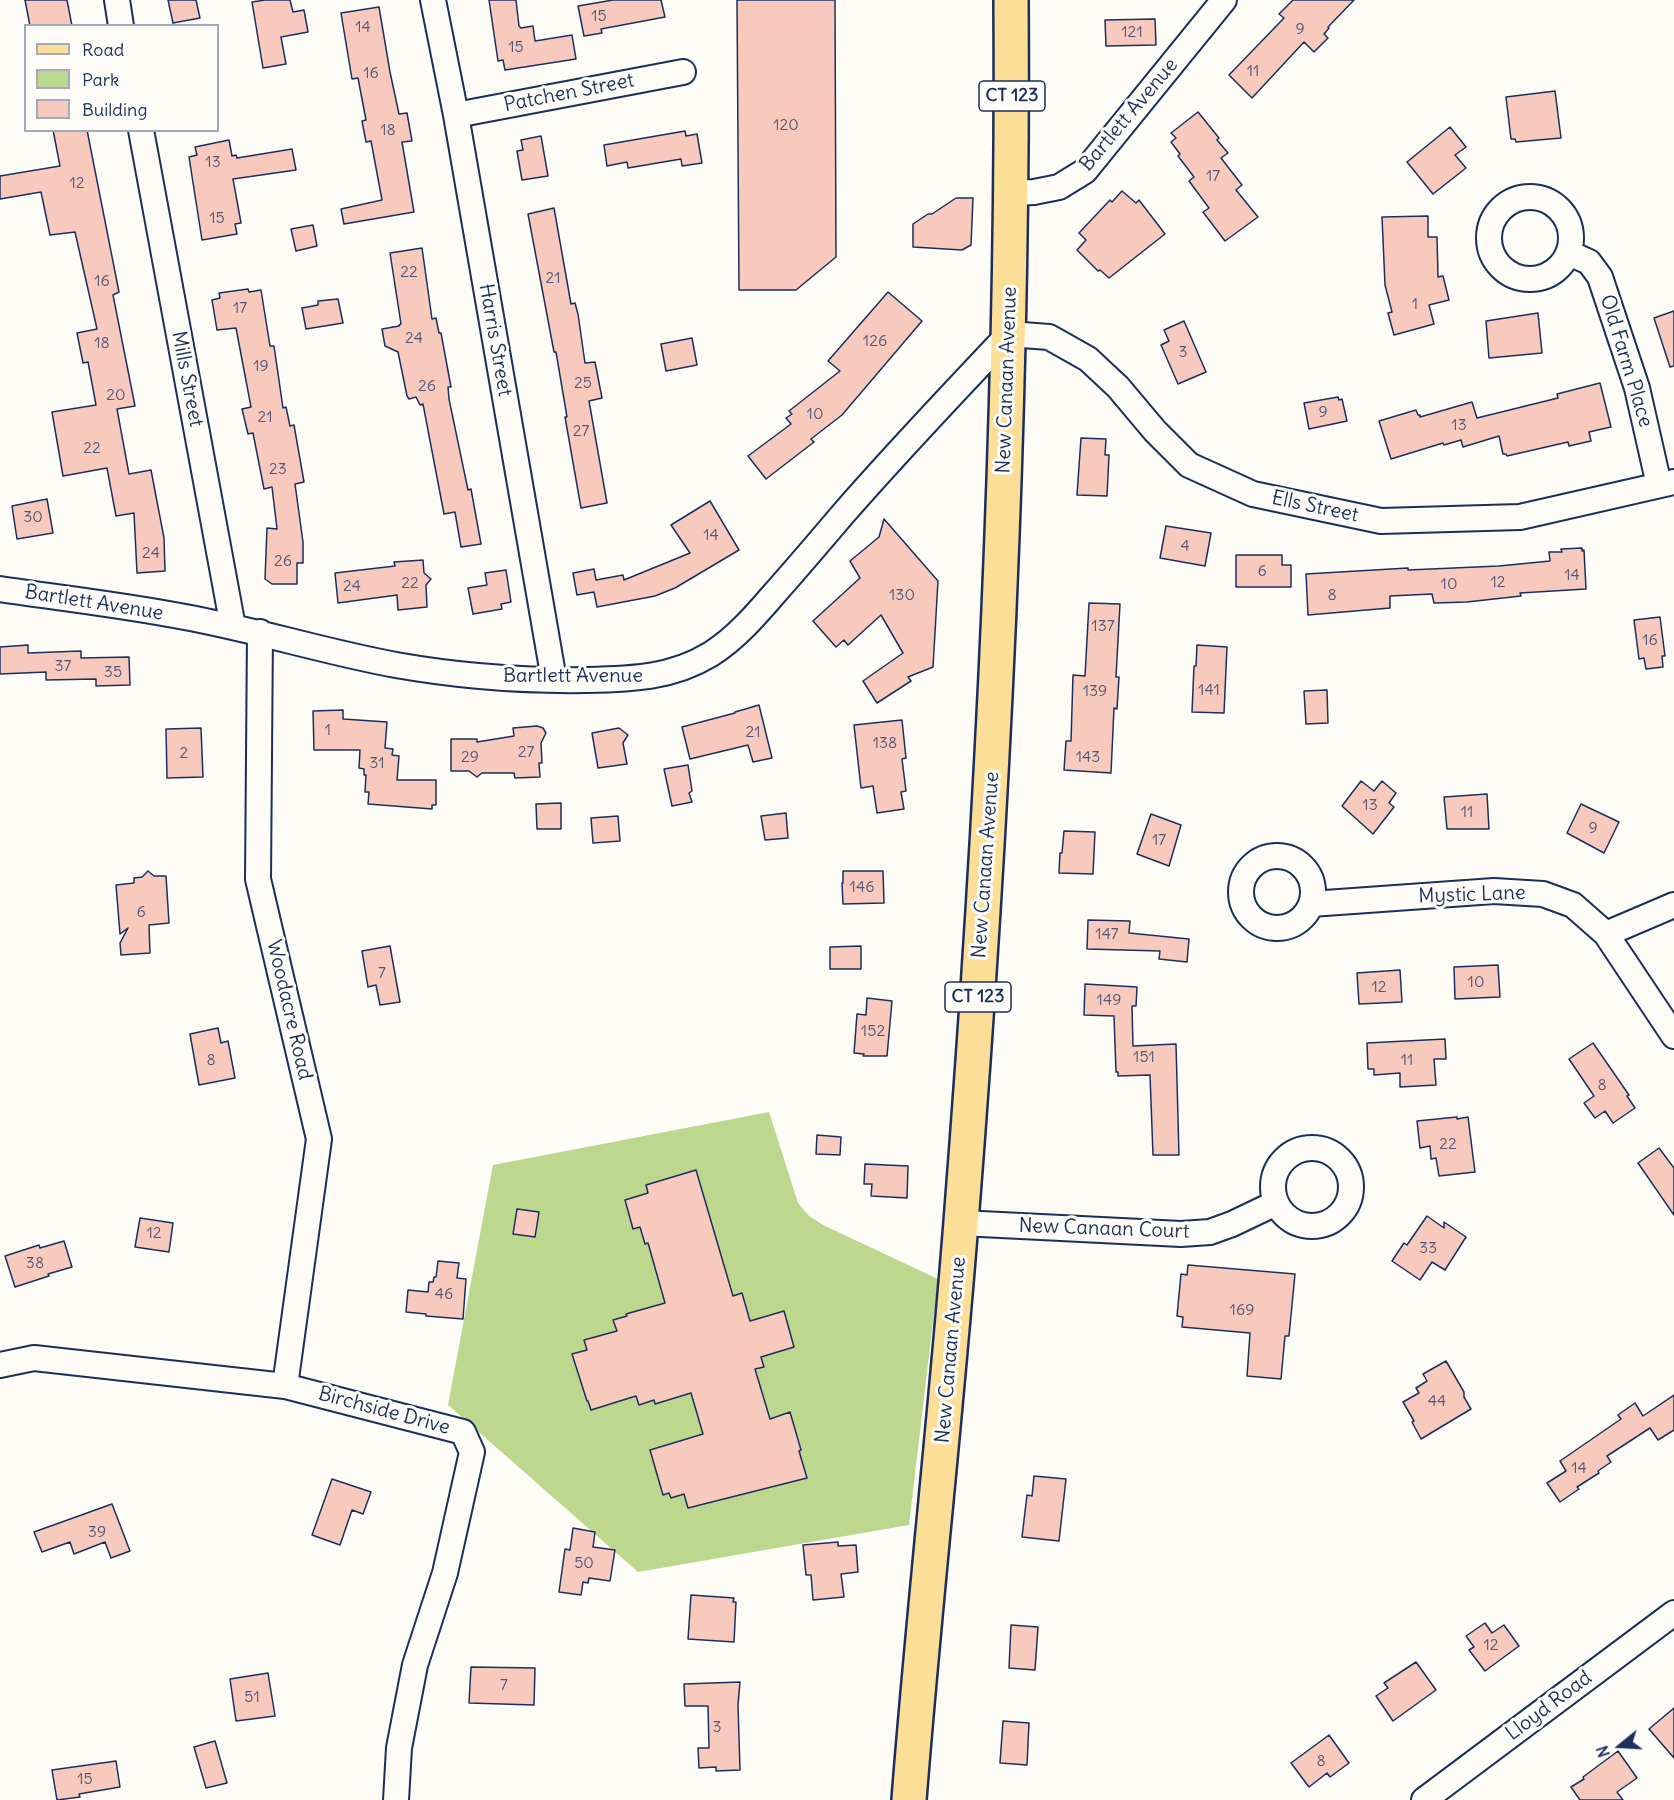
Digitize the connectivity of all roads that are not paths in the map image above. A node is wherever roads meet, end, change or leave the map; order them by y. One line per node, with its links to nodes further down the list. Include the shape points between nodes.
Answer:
1 (117, 0): 5 (street)
2 (433, 0): 7 (street, Harris Street)
3 (1011, 0): 9 (main road, New Canaan Avenue / CT 123)
4 (1224, 0): 9 (street, Bartlett Avenue, via 1085,171 1059,187)
5 (121, 24)
6 (683, 72): 7 (street, Patchen Street)
7 (456, 114): 16 (street, Harris Street)
8 (141, 132): 14 (street, Mills Street)
9 (1012, 193): 11 (main road, New Canaan Avenue / CT 123)
10 (1569, 253): 12 (street, Old Farm Place, via 1588,262 1600,277)
11 (1009, 334): 12 (street, Ells Street, via 1049,337 1088,359 1189,465 1253,494 1381,521 1520,517); 16 (street, Bartlett Avenue, via 882,470 755,616 725,644 689,666 666,673 625,679); 22 (main road, New Canaan Avenue / CT 123, via 995,727)
12 (1667, 484)
13 (0, 589): 14 (street, Bartlett Avenue)
14 (233, 627): 15 (street, Bartlett Avenue)
15 (260, 632): 16 (street, Bartlett Avenue, via 416,668); 24 (street, Woodacre Road, via 258,879 319,1139)
16 (554, 680)
17 (1311, 904): 19 (street, Mystic Lane, via 1494,891 1542,894 1572,905)
18 (1674, 905): 19 (street)
19 (1606, 934): 20 (street, Mystic Lane)
20 (1674, 1036)
21 (1276, 1203): 22 (street, New Canaan Court, via 1210,1232 1181,1234)
22 (961, 1222): 27 (main road, New Canaan Avenue / CT 123)
23 (0, 1365): 24 (street, Birchside Drive, via 34,1358)
24 (285, 1386): 26 (street, Birchside Drive, via 463,1432 472,1452 445,1573 416,1665 399,1749)
25 (1674, 1613): 28 (street, Lloyd Road)
26 (396, 1800)
27 (909, 1800)
28 (1424, 1800)

